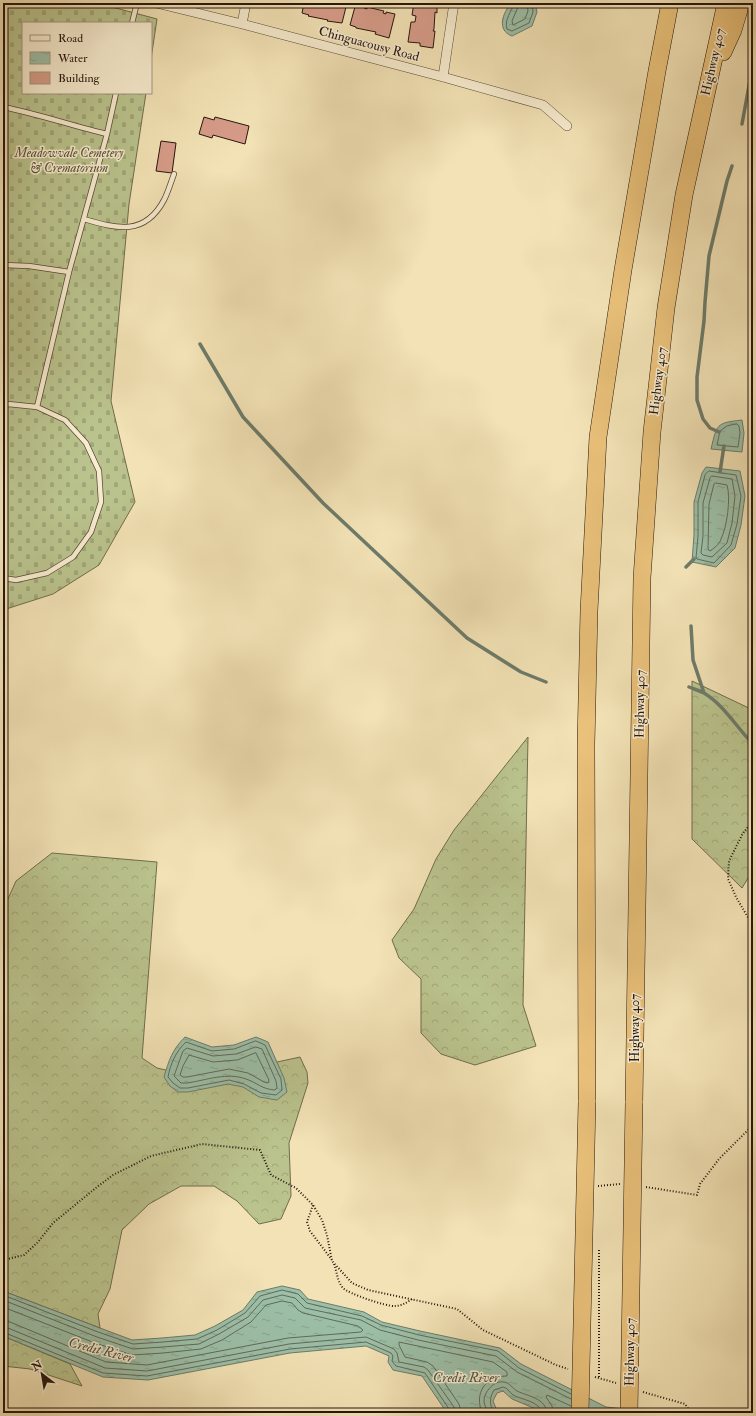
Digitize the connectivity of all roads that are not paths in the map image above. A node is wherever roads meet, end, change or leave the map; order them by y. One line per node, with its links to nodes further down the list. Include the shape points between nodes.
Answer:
1 (137, 3): 9 (lane)
2 (156, 3): 10 (street, Chinguacousy Road)
3 (246, 3): 10 (street)
4 (454, 3): 12 (street)
5 (661, 3): 11 (highway)
6 (670, 3): 11 (highway)
7 (726, 3): 13 (highway, Highway 407)
8 (740, 3): 13 (highway, via 733,30)
9 (132, 22)
10 (242, 24): 12 (street, Chinguacousy Road)
11 (657, 71): 25 (highway, bridge, via 598,437 589,611 586,744 587,1102)
12 (443, 77): 16 (street, Chinguacousy Road, via 543,105)
13 (707, 87): 26 (highway, Highway 407, bridge, via 684,195 666,308 652,432 642,578)
14 (116, 94): 17 (lane)
15 (3, 107): 17 (lane, via 54,118)
16 (567, 126)
17 (107, 134): 19 (lane)
18 (174, 174): 19 (lane, via 159,208 142,224 117,227)
19 (84, 219): 21 (lane)
20 (3, 265): 21 (lane)
21 (69, 272): 23 (lane)
22 (3, 405): 23 (lane)
23 (37, 407): 24 (lane, via 65,420 86,443 99,471 101,502 92,532 73,557 46,574 16,580)
24 (3, 578)
25 (580, 1413)
26 (630, 1413)

